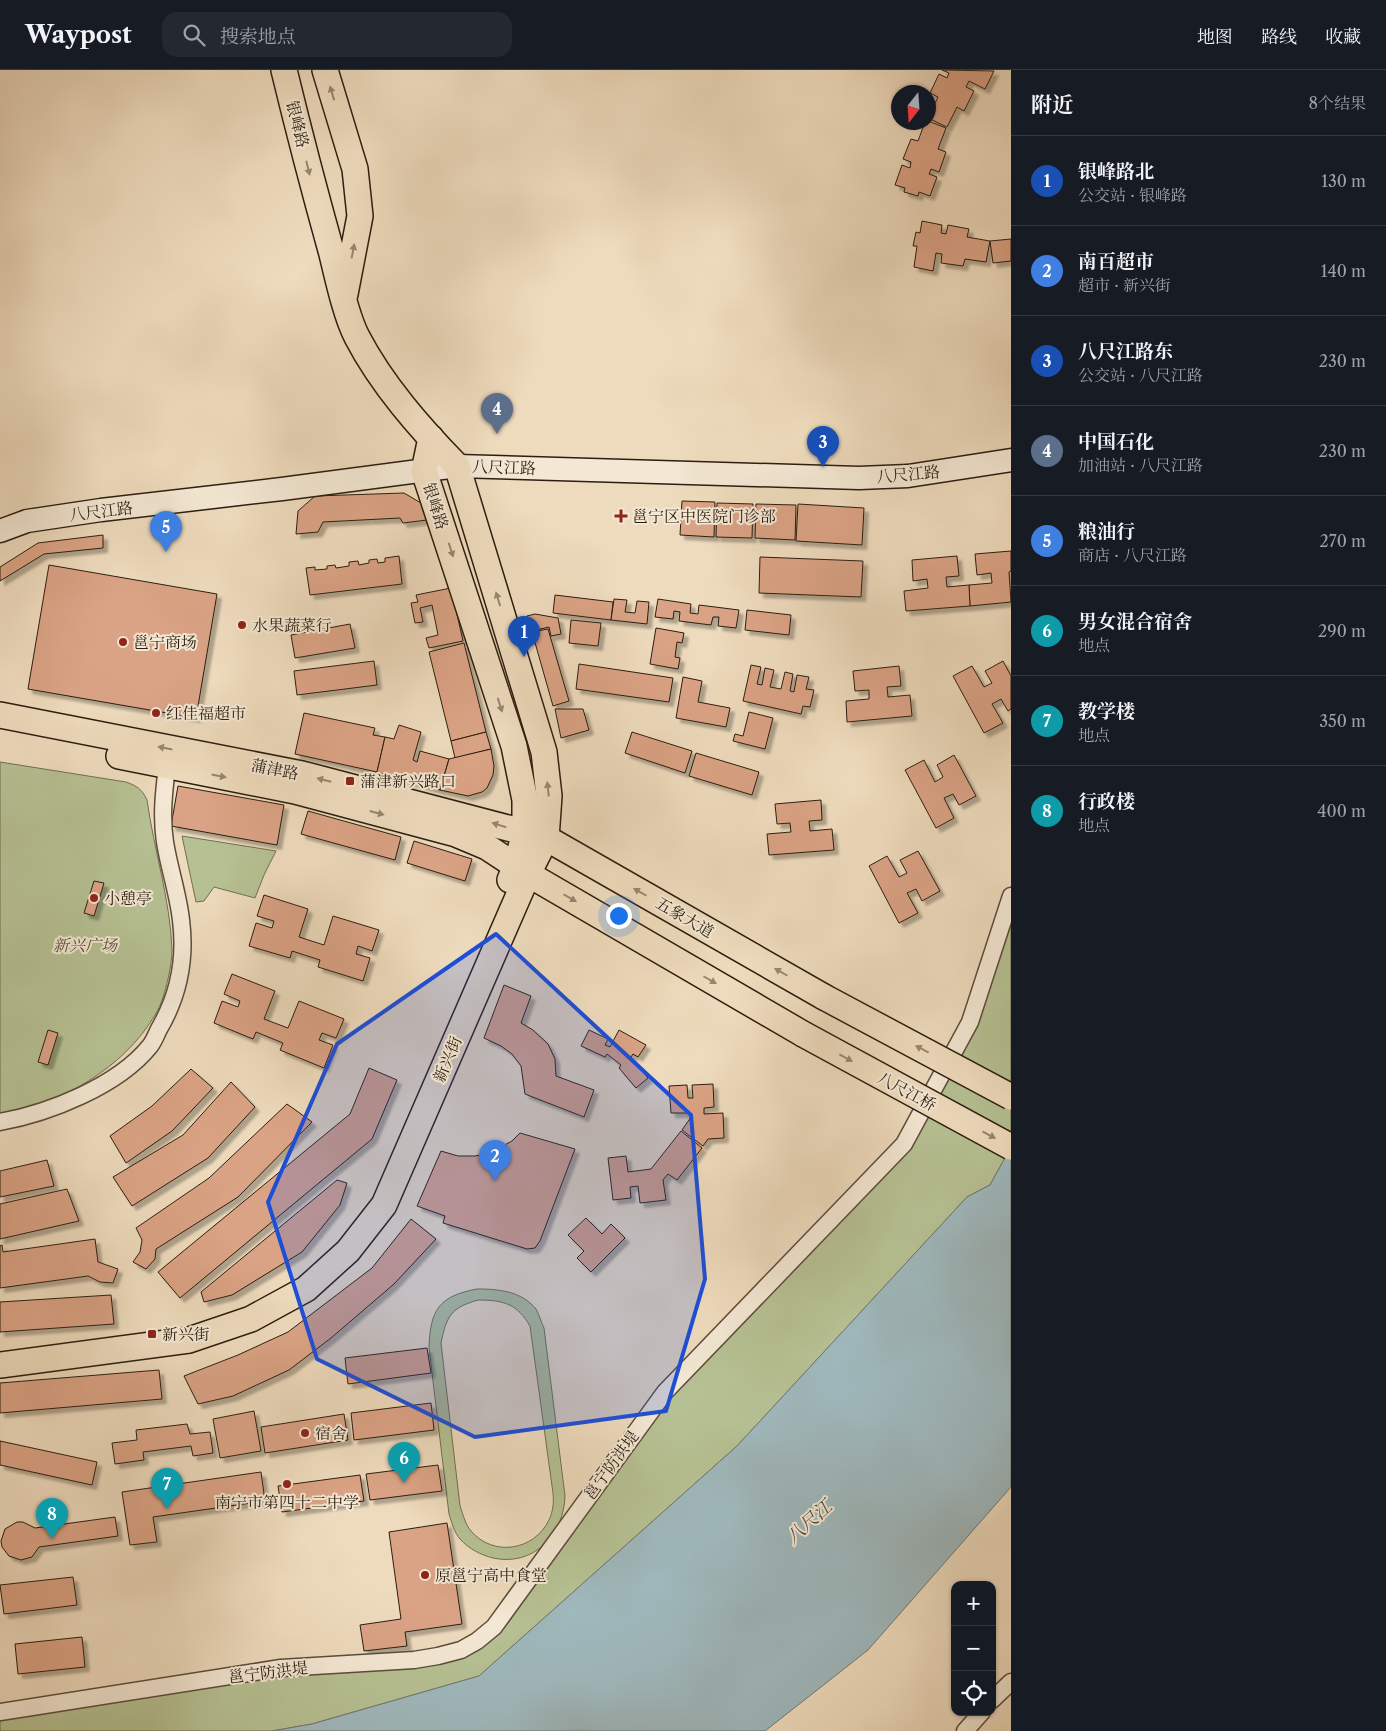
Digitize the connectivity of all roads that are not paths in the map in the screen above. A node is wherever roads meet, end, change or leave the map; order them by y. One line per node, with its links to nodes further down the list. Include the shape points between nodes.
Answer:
1 (284, 70): 3 (main road, 银峰路, one-way to 3)
2 (325, 70): 3 (main road, one-way to 2, via 360,216 355,169)
3 (344, 299): 4 (main road, 银峰路, via 356,336 378,372)
4 (431, 438): 6 (main road, 银峰路); 7 (main road, 银峰路)
5 (1011, 460): 6 (street, 八尺江路, via 908,476 858,478)
6 (458, 466): 7 (street, 八尺江路); 12 (main road, 银峰路, one-way to 6, via 550,796 544,752)
7 (424, 471): 8 (street, 八尺江路, via 101,510 27,521); 12 (main road, 银峰路, one-way to 12, via 514,746)
8 (0, 531)
9 (0, 715): 12 (main road, 蒲津路, one-way to 9, via 302,774)
10 (0, 732): 11 (main road, 蒲津路)
11 (167, 766): 13 (main road, 蒲津路, one-way to 13, via 295,791 456,834 487,847); 16 (street, via 163,795 165,842 181,920 182,957 178,988 169,1012 150,1046 89,1093 47,1110)
12 (536, 835): 13 (main road); 15 (main road, 五象大道, one-way to 12, bridge)
13 (522, 869): 17 (main road, 八尺江桥, one-way to 17, bridge, via 803,1034); 18 (main road, 新兴街, via 372,1198 338,1242 298,1277 245,1306 185,1326); 19 (main road, 新兴街, via 384,1205 348,1251 306,1289 251,1319 198,1337)
14 (1011, 896): 22 (street, 邕宁防洪堤, via 970,1022 904,1144 665,1392 494,1627 478,1641 461,1650 414,1660 281,1668)
15 (1011, 1098)
16 (0, 1122)
17 (1011, 1147)
18 (0, 1352)
19 (0, 1364)
20 (1011, 1682): 21 (street)
21 (996, 1696)
22 (0, 1712)
23 (978, 1716): 24 (street)
24 (965, 1731)

